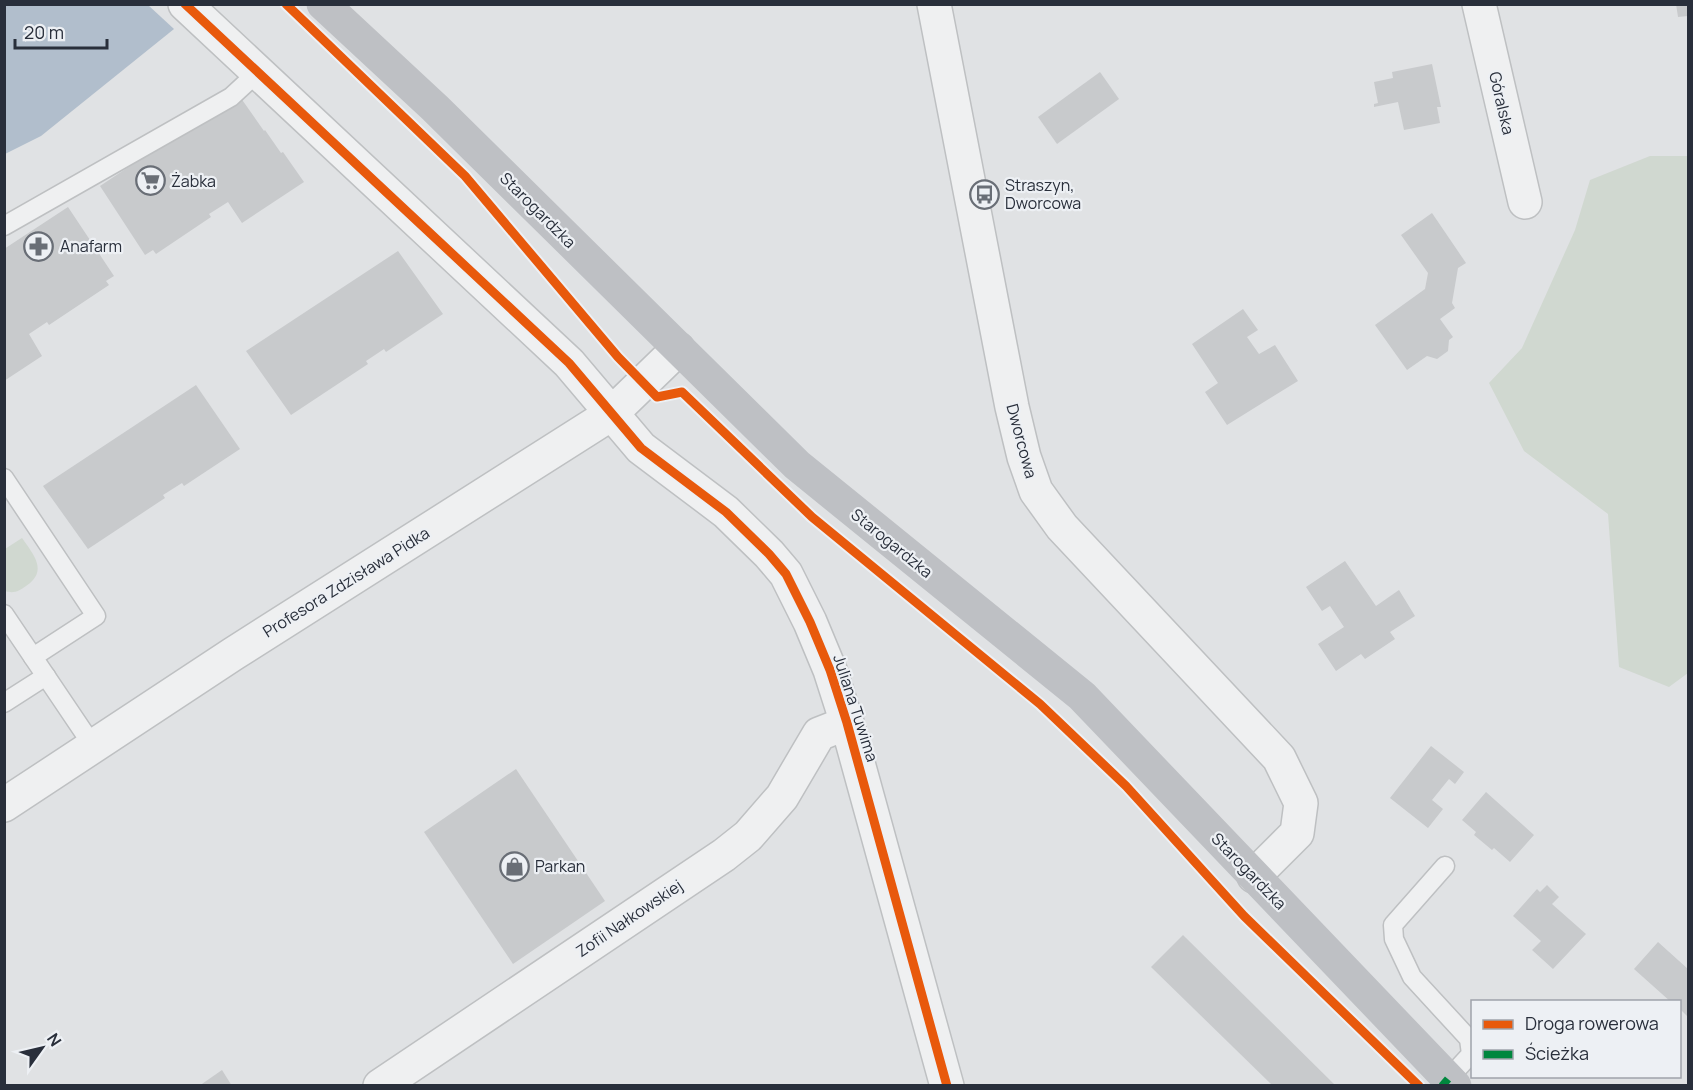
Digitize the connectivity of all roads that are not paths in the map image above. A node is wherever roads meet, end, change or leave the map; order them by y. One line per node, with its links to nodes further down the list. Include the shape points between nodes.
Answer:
1 (184, 4): 5 (street, Juliana Tuwima)
2 (323, 4): 8 (main road, Starogardzka, via 435,108)
3 (1479, 4): 6 (street, Góralska)
4 (934, 5): 19 (street, Dworcowa, via 1012,407 1036,490 1062,526 1279,758 1302,803 1297,833)
5 (258, 72): 7 (lane, via 231,97); 9 (street, Juliana Tuwima, via 569,363)
6 (1525, 202)
7 (4, 226)
8 (678, 349): 9 (street, Profesora Zdzisława Pidka); 19 (main road, Starogardzka, via 796,465 1082,696)
9 (611, 414): 15 (street, Juliana Tuwima, via 641,448 750,533 786,574 830,670); 16 (street, Profesora Zdzisława Pidka)
10 (4, 478): 12 (lane, via 96,616)
11 (4, 614): 12 (lane)
12 (33, 657): 13 (lane)
13 (46, 676): 14 (lane); 16 (lane)
14 (4, 704)
15 (847, 723): 21 (street, Zofii Nałkowskiej, via 819,734 782,797 732,849); 22 (street, Juliana Tuwima)
16 (93, 746): 17 (street, Profesora Zdzisława Pidka)
17 (4, 805)
18 (1444, 866): 20 (lane, via 1393,925 1394,939 1412,978 1469,1039 1471,1054)
19 (1254, 876): 20 (main road, Starogardzka)
20 (1448, 1083)
21 (380, 1086)
22 (947, 1086)

